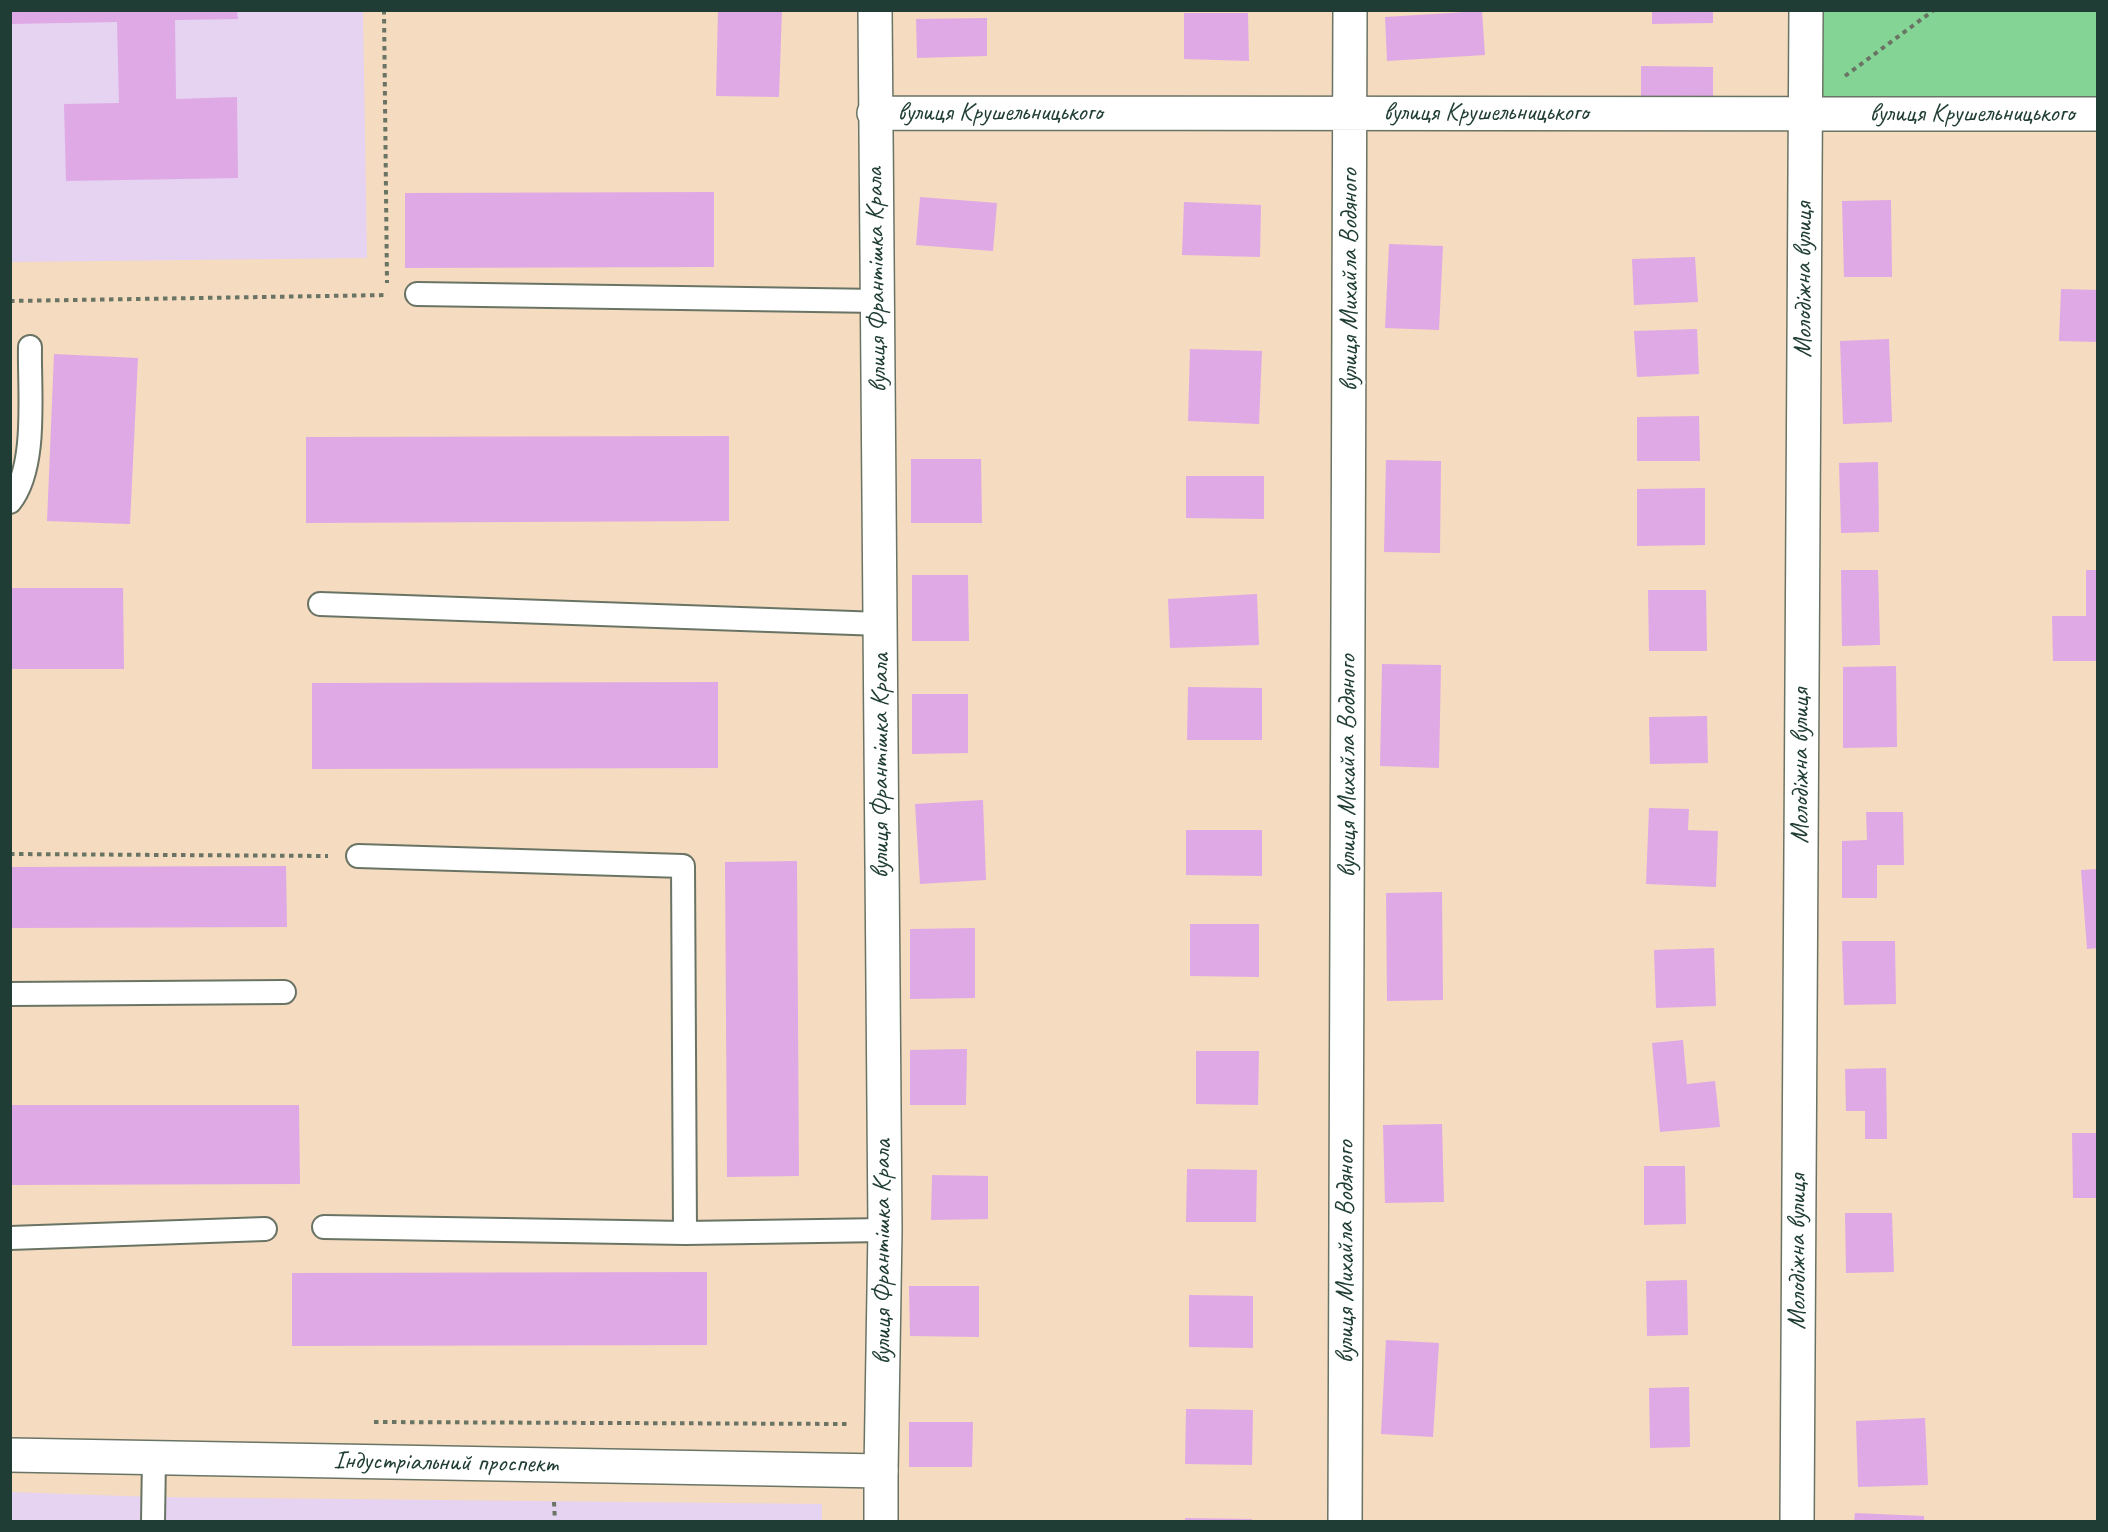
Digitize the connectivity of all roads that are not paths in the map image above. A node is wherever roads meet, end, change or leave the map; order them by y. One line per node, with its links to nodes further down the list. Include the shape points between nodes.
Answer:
1 (874, 10): 5 (street, вулиця Франтішка Крала)
2 (1350, 10): 6 (street, вулиця Михайла Водяного)
3 (1806, 10): 4 (street, Молодіжна вулиця)
4 (1805, 110): 6 (street, вулиця Крушельницького); 7 (street, вулиця Крушельницького); 28 (street, Молодіжна вулиця)
5 (874, 113): 6 (street, вулиця Крушельницького); 9 (street, вулиця Франтішка Крала)
6 (1351, 113): 27 (street, вулиця Михайла Водяного)
7 (2097, 114)
8 (417, 294): 9 (lane)
9 (879, 301): 13 (street, вулиця Франтішка Крала)
10 (30, 347): 11 (lane, via 29,454 17,494)
11 (10, 502)
12 (320, 604): 13 (lane)
13 (880, 624): 19 (street, вулиця Франтішка Крала)
14 (358, 856): 20 (lane, via 683,866)
15 (284, 992): 16 (lane)
16 (10, 994)
17 (324, 1227): 20 (lane)
18 (265, 1229): 21 (lane)
19 (885, 1230): 20 (lane); 24 (street, вулиця Франтішка Крала)
20 (685, 1233)
21 (10, 1238)
22 (10, 1455): 23 (street, Індустріальний проспект)
23 (154, 1457): 24 (street, Індустріальний проспект); 25 (lane)
24 (881, 1472): 26 (street, вулиця Франтішка Крала)
25 (153, 1521)
26 (881, 1521)
27 (1345, 1521)
28 (1797, 1521)

